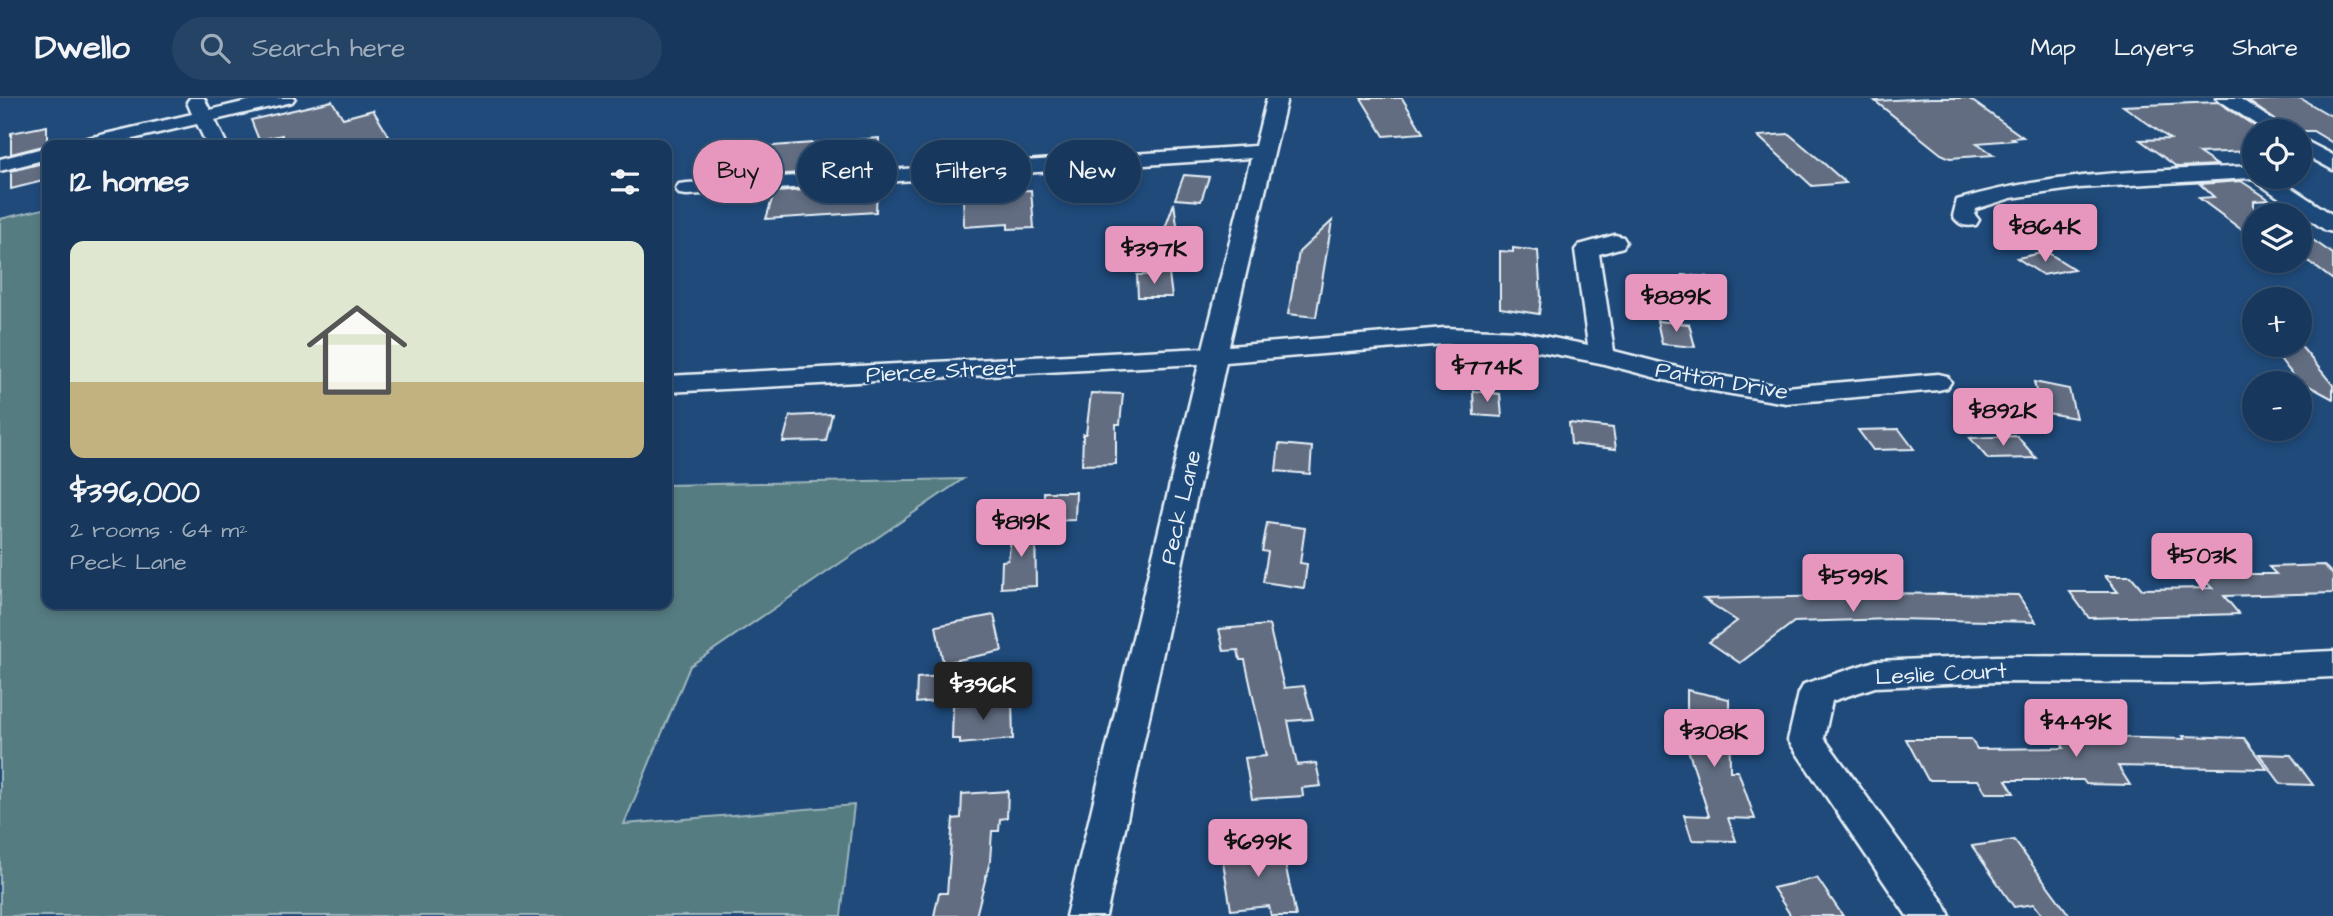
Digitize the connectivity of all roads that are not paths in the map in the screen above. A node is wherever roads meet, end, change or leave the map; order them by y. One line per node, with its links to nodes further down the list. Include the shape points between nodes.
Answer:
1 (285, 98): 4 (street)
2 (1277, 98): 8 (street, Peck Lane)
3 (2226, 98): 5 (street)
4 (198, 107): 6 (street); 7 (street)
5 (2260, 119)
6 (97, 140)
7 (215, 140)
8 (1263, 152): 15 (street); 20 (street, Peck Lane)
9 (2312, 152): 12 (street)
10 (42, 154): 11 (street)
11 (0, 165)
12 (2333, 165): 13 (street)
13 (2312, 168)
14 (2242, 173): 17 (street, via 2079,182 2008,192 1965,205)
15 (687, 189)
16 (2279, 189): 18 (street)
17 (1968, 220)
18 (2333, 225)
19 (1615, 242): 21 (street, via 1587,250)
20 (1215, 355): 21 (street, Patton Drive, via 1445,336 1518,339); 23 (street, Pierce Street); 25 (street, Peck Lane)
21 (1602, 356): 22 (street, Patton Drive, via 1695,380 1786,395)
22 (1938, 382)
23 (672, 384)
24 (2333, 664): 26 (street, Leslie Court, via 1875,674 1816,693 1805,740)
25 (1086, 916)
26 (1930, 916)

